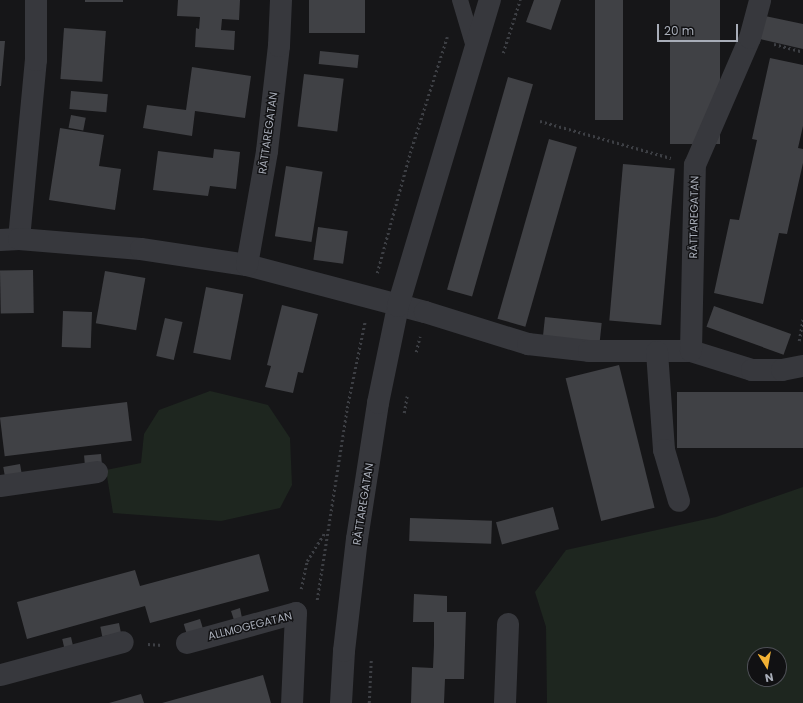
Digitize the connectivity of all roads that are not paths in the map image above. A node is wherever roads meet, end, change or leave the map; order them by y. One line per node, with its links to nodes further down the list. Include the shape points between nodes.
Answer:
1 (281, 0): 8 (street, RÄTTAREGATAN, via 279,46 267,151)
2 (460, 0): 6 (lane)
3 (490, 0): 6 (street, RÄTTAREGATAN)
4 (760, 0): 10 (street, RÄTTAREGATAN, via 750,38 695,165)
5 (36, 1): 7 (street, via 36,60)
6 (474, 47): 9 (street, RÄTTAREGATAN)
7 (10, 239): 8 (street, via 141,249)
8 (246, 264): 9 (street)
9 (398, 306): 11 (street, via 528,344 589,352); 21 (street, RÄTTAREGATAN, via 378,403 357,539 344,651)
10 (691, 351): 11 (street); 12 (street, via 752,370 782,370)
11 (657, 352): 15 (street, via 664,450)
12 (803, 366)
13 (97, 472): 14 (street)
14 (0, 486)
15 (679, 501)
16 (508, 624): 22 (street)
17 (123, 642): 19 (street)
18 (187, 642): 20 (street, ALLMOGEGATAN, via 296,614)
19 (0, 679)
20 (292, 703)
21 (341, 703)
22 (505, 703)

